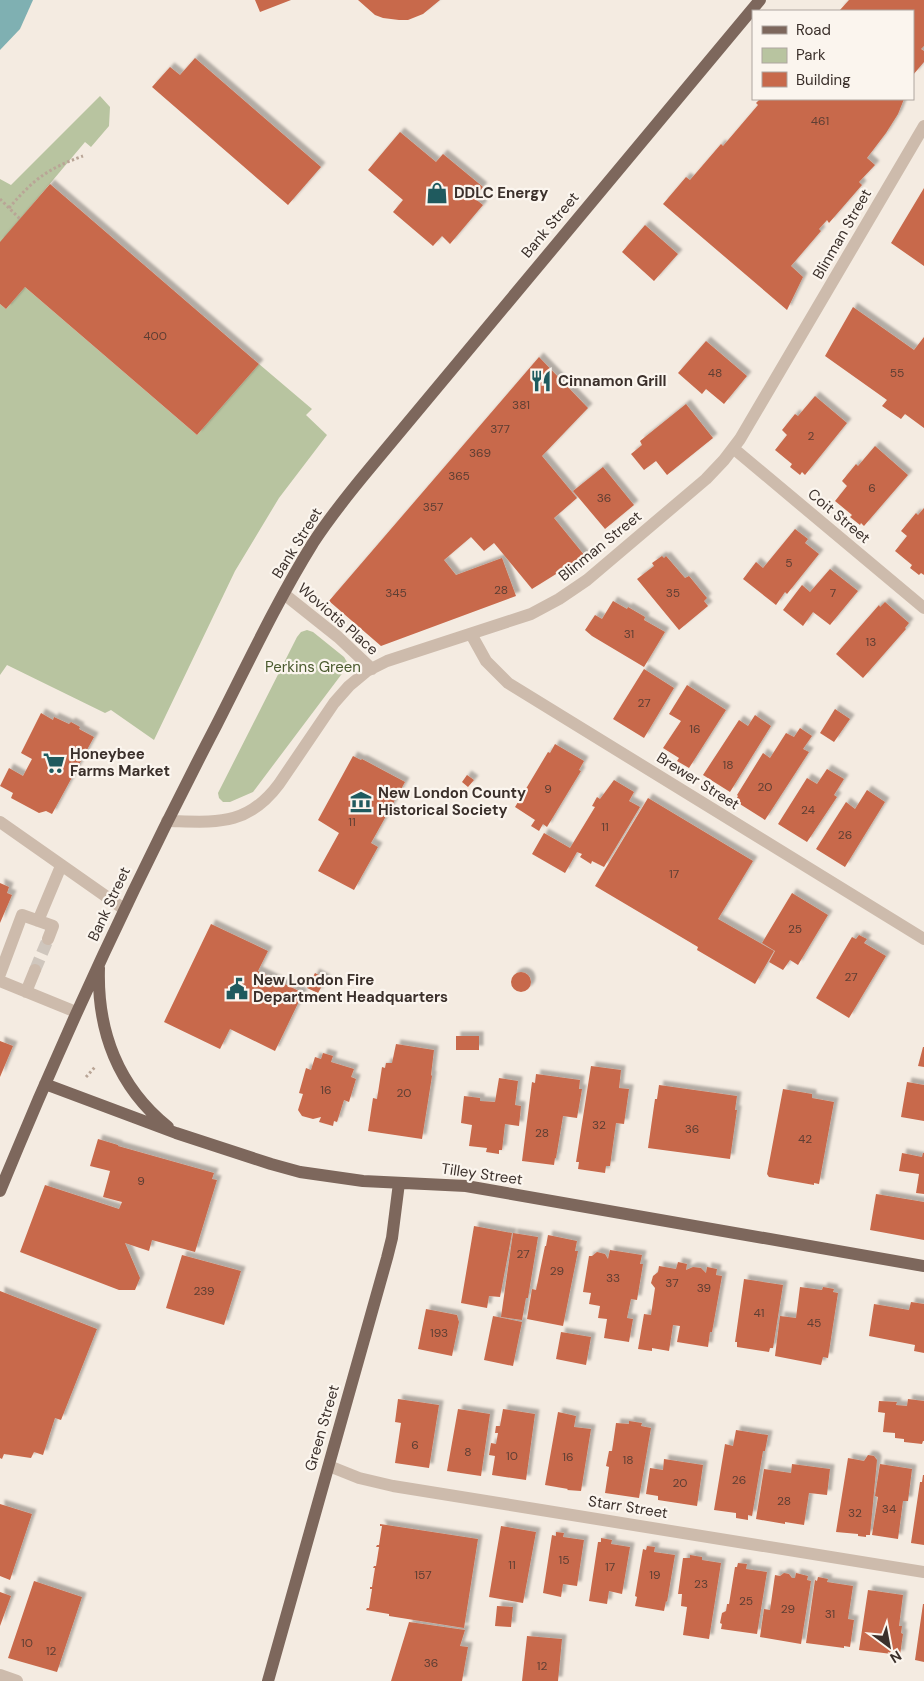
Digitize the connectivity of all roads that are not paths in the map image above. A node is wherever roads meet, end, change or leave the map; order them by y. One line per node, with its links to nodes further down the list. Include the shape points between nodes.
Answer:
1 (760, 0): 4 (main road, Bank Street, via 358,482 322,530)
2 (924, 126): 3 (street, Blinman Street)
3 (733, 448): 5 (street, Coit Street); 6 (street, Blinman Street, via 706,479 587,580 530,614)
4 (284, 594): 7 (street, Woviotis Place, via 338,636); 8 (main road, Bank Street)
5 (924, 608)
6 (471, 634): 7 (street, Blinman Street, via 387,661); 14 (street, Brewer Street, via 486,661 508,683)
7 (372, 669): 8 (street, Blinman Street, via 349,686 334,703 279,784 258,807 231,820)
8 (167, 821): 11 (main road, Bank Street)
9 (0, 822): 10 (street)
10 (61, 866): 11 (street); 12 (street)
11 (124, 909): 15 (main road, Bank Street)
12 (38, 921): 13 (street, via 53,926); 17 (street, via 22,915)
13 (48, 939)
14 (924, 939)
15 (99, 963): 20 (main road, Bank Street); 22 (main road, via 101,1016 118,1066 143,1103)
16 (35, 970): 19 (street)
17 (0, 974)
18 (0, 981): 19 (street)
19 (26, 992): 20 (street)
20 (76, 1012): 21 (main road, Bank Street)
21 (45, 1084): 22 (main road, Tilley Street); 24 (main road, Bank Street)
22 (176, 1133): 23 (main road, Tilley Street, via 300,1172)
23 (399, 1183): 25 (main road, Tilley Street, via 466,1186); 26 (main road, Green Street, via 392,1238)
24 (0, 1191)
25 (924, 1266)
26 (329, 1466): 27 (street, Starr Street, via 359,1478 393,1486); 30 (main road, Green Street)
27 (924, 1572)
28 (0, 1676): 29 (street)
29 (17, 1681)
30 (268, 1681)

